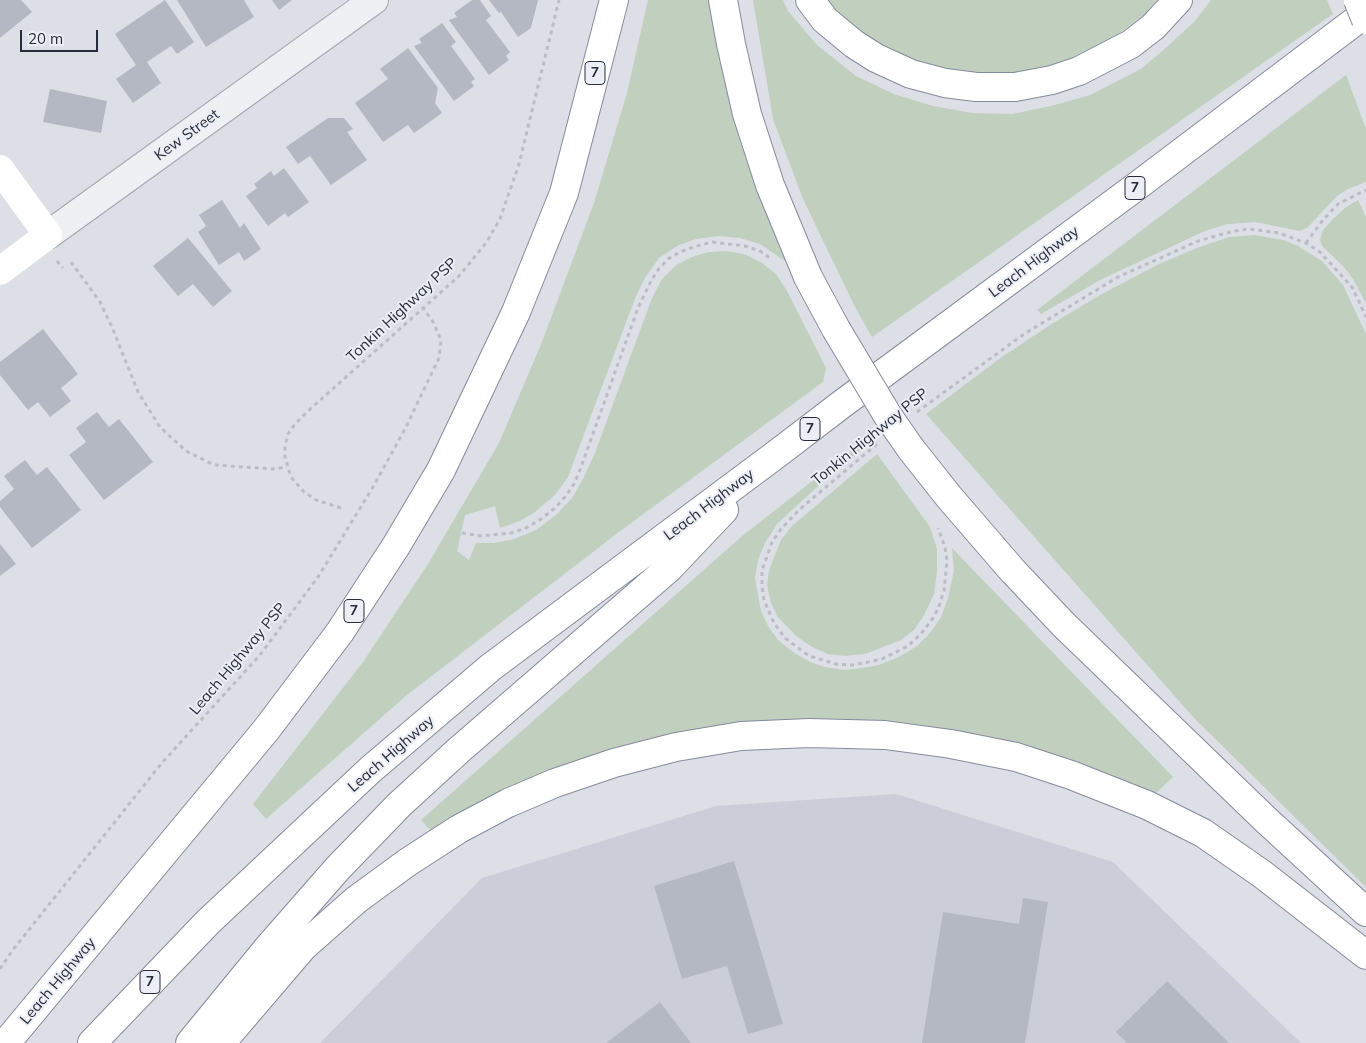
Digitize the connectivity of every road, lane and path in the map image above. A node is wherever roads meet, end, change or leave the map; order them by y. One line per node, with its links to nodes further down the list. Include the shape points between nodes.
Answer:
1 (374, 0): 12 (street, Kew Street)
2 (560, 0): 17 (path, Tonkin Highway PSP, via 519,164 500,219 486,243 459,276)
3 (723, 0): 26 (main road, bridge, via 747,114 770,185 808,277 888,416 911,449 1012,570 1064,625)
4 (810, 0): 5 (main road, via 825,20 876,58 911,74 976,88 1015,87 1079,71 1131,44 1153,27)
5 (1178, 0)
6 (1358, 0): 9 (main road, bridge)
7 (612, 4): 29 (main road, Leach Highway / 7, via 564,193 544,246 440,470 401,537 340,632 266,730)
8 (1366, 13): 21 (main road, Leach Highway / 7)
9 (1366, 20)
10 (0, 169): 12 (main road)
11 (1366, 190): 13 (path, via 1338,204)
12 (48, 235): 16 (main road, Kew Street)
13 (1306, 243): 18 (path, Tonkin Highway PSP, via 1320,252 1352,286); 19 (path, Tonkin Highway PSP, via 1279,233 1249,229 1217,235 1172,252 1118,277 1024,334)
14 (774, 260): 25 (path, via 746,246 713,242 668,259 651,280 638,308 574,484 555,508 526,528 481,536)
15 (71, 262): 22 (path, via 100,302 138,392 160,427 186,451 214,465)
16 (0, 270)
17 (422, 308): 22 (path, Tonkin Highway PSP, via 295,424 285,446); 28 (path, Leach Highway PSP, via 441,340 440,358 400,438 328,562 260,656 161,764)
18 (1366, 317)
19 (916, 413)
20 (880, 442): 24 (path, Tonkin Highway PSP, via 800,510 772,542 762,570 762,586 774,623 785,638 809,656 836,664 868,662 908,646 931,621 944,591 947,561)
21 (778, 453): 30 (main road, Leach Highway / 7, via 492,666 378,764 208,922); 31 (main road, via 668,569 399,805 338,868)
22 (287, 467): 23 (path, via 304,492 316,500)
23 (341, 508)
24 (935, 523)
25 (462, 533)
26 (1366, 912)
27 (1366, 955): 32 (main road, via 1262,874 1202,833 1147,805 1071,775 1016,757 885,735 809,733 741,736 676,747 614,763 508,803 459,830 356,900 303,947)
28 (0, 970)
29 (6, 1043)
30 (92, 1043)
31 (190, 1043)
32 (221, 1043)

